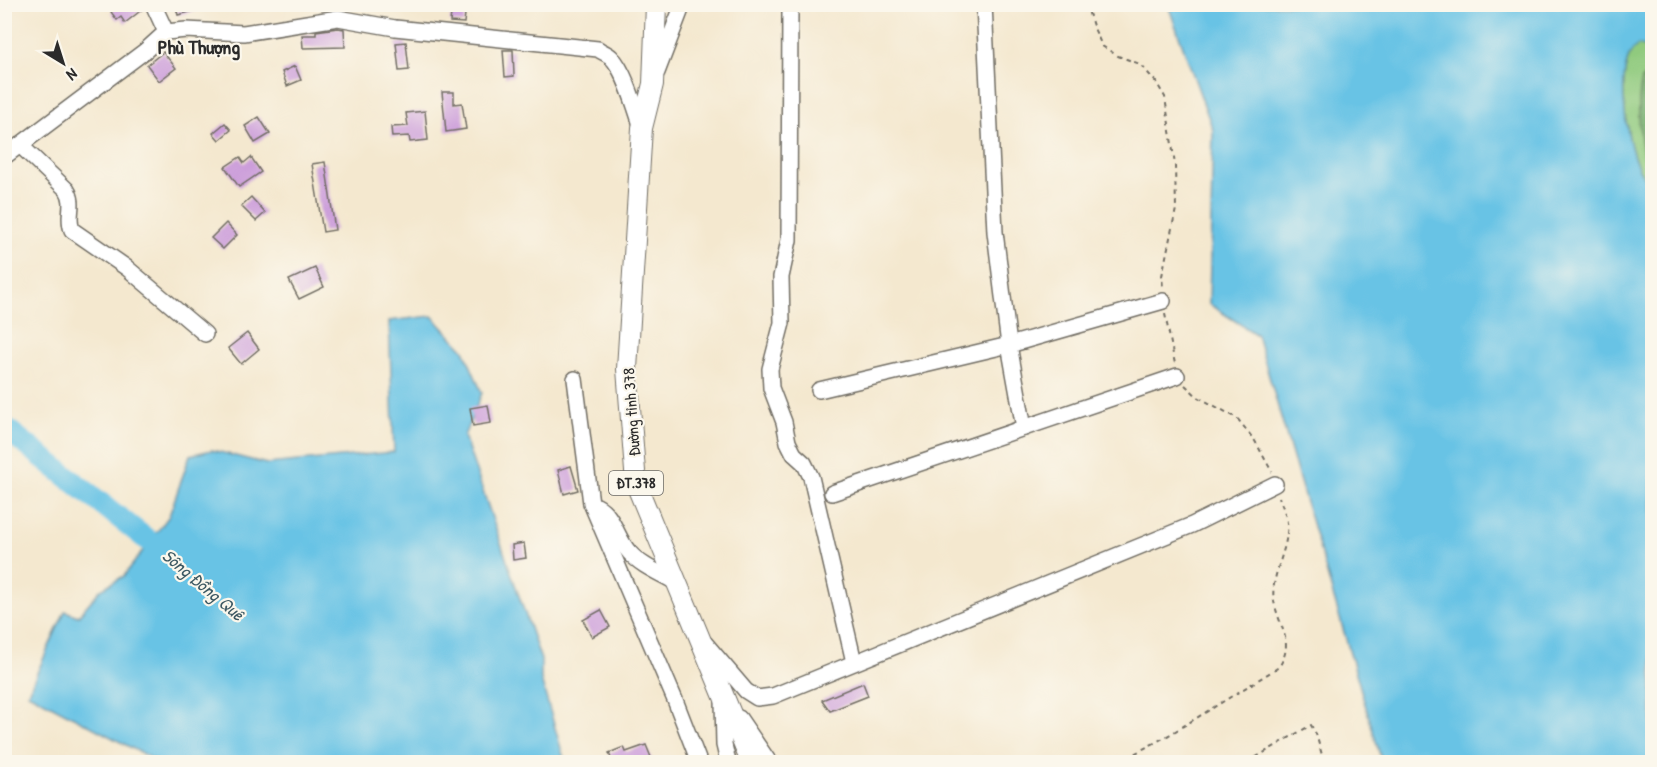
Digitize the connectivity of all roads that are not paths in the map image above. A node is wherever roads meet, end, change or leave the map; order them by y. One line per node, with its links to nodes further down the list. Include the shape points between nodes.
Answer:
1 (153, 4): 8 (street)
2 (346, 4): 7 (street)
3 (656, 4): 9 (main road, ĐT.378)
4 (683, 4): 9 (street)
5 (790, 4): 25 (street, via 789,240 781,277 782,323 770,369 771,388 788,442 811,477)
6 (984, 4): 15 (street, via 994,232)
7 (338, 18): 8 (street, via 244,33); 10 (street, via 395,28 598,49 611,57 629,88)
8 (166, 32): 11 (street)
9 (653, 84): 10 (main road, ĐT.378)
10 (642, 128): 23 (main road, Đường tỉnh 378 / ĐT.378, via 627,369 636,484)
11 (20, 145): 12 (street); 14 (street, via 71,196 72,230 127,268)
12 (4, 156)
13 (1163, 301): 15 (street)
14 (206, 334)
15 (1009, 345): 18 (street); 19 (street)
16 (1177, 376): 19 (street)
17 (575, 379): 22 (street)
18 (819, 390)
19 (1024, 428): 21 (street)
20 (1275, 484): 25 (street, via 1192,525)
21 (832, 493)
22 (591, 504): 23 (street, via 605,513 634,558); 27 (street)
23 (677, 583): 24 (main road, Đường tỉnh 378 / ĐT.378)
24 (699, 636): 25 (street, via 746,691 757,698 773,696); 26 (main road, Đường tỉnh 378 / ĐT.378)
25 (854, 662)
26 (722, 693): 28 (street); 29 (main road, Đường tỉnh 378 / ĐT.378); 30 (street)
27 (699, 762)
28 (728, 762)
29 (751, 762)
30 (769, 762)

